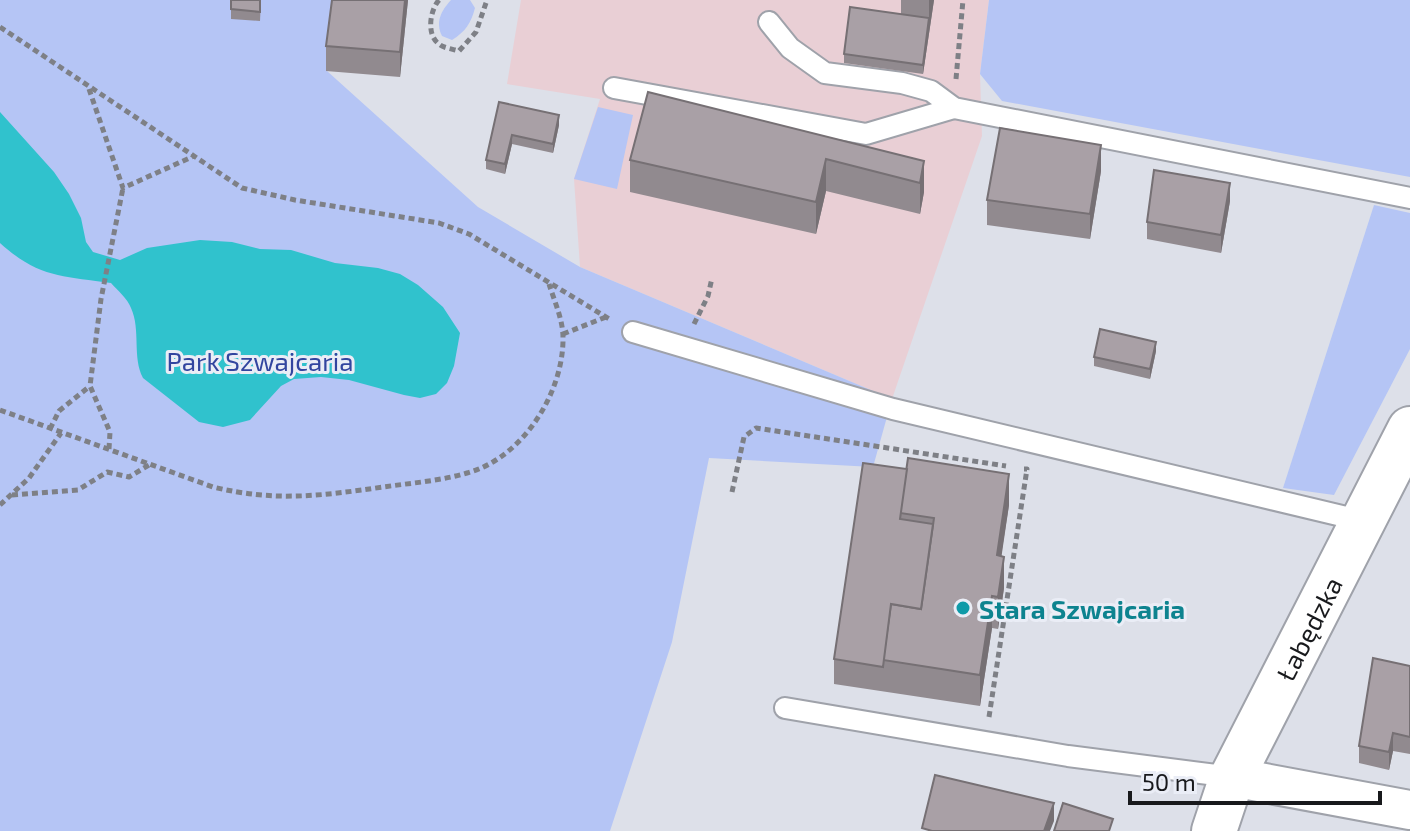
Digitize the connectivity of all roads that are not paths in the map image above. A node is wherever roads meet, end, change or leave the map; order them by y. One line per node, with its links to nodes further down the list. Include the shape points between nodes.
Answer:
1 (769, 22): 3 (lane, via 790,48 825,73 902,83 931,91)
2 (614, 88): 3 (lane, via 866,134)
3 (954, 108): 4 (lane)
4 (1410, 198)
5 (633, 332): 7 (lane, via 893,409)
6 (1406, 446): 7 (street, Łabędzka)
7 (1363, 521): 9 (street, Łabędzka)
8 (785, 708): 9 (lane)
9 (1232, 777): 10 (street); 11 (street, Łabędzka)
10 (1410, 810)
11 (1214, 831)

